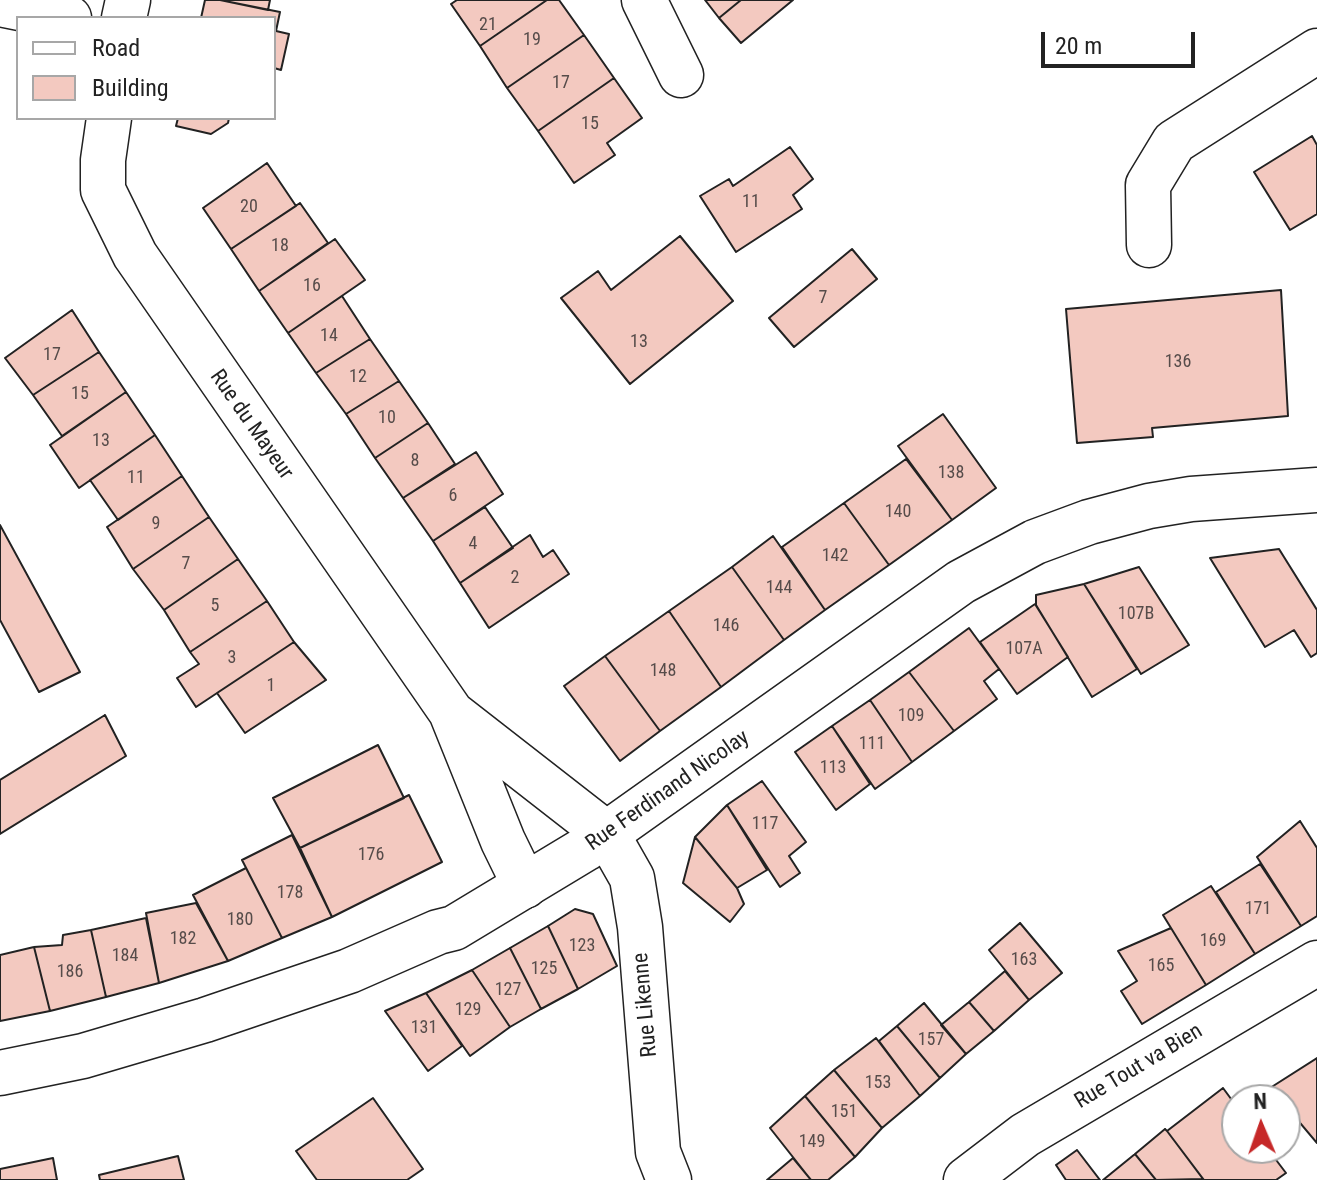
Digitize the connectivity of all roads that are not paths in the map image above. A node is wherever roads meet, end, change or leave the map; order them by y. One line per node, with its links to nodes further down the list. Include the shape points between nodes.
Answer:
1 (644, 0): 5 (street)
2 (0, 4): 3 (street)
3 (59, 16)
4 (1317, 51): 7 (street, via 1174,142 1148,185)
5 (681, 75)
6 (109, 120): 9 (street, Rue du Mayeur, via 103,190 135,255)
7 (1149, 245)
8 (1317, 490): 10 (street, Rue Ferdinand Nicolay, via 1149,506 1089,522 1020,550 961,582)
9 (451, 712): 10 (street, Rue du Mayeur); 11 (street, Rue du Mayeur)
10 (607, 834): 11 (street, Rue Ferdinand Nicolay); 14 (street, Rue Likenne, via 632,878 658,1152)
11 (525, 886): 13 (street, Rue Ferdinand Nicolay, via 454,928 349,971 83,1056)
12 (1317, 963): 15 (street, Rue Tout va Bien, via 1025,1135)
13 (0, 1073)
14 (669, 1180)
15 (966, 1180)

